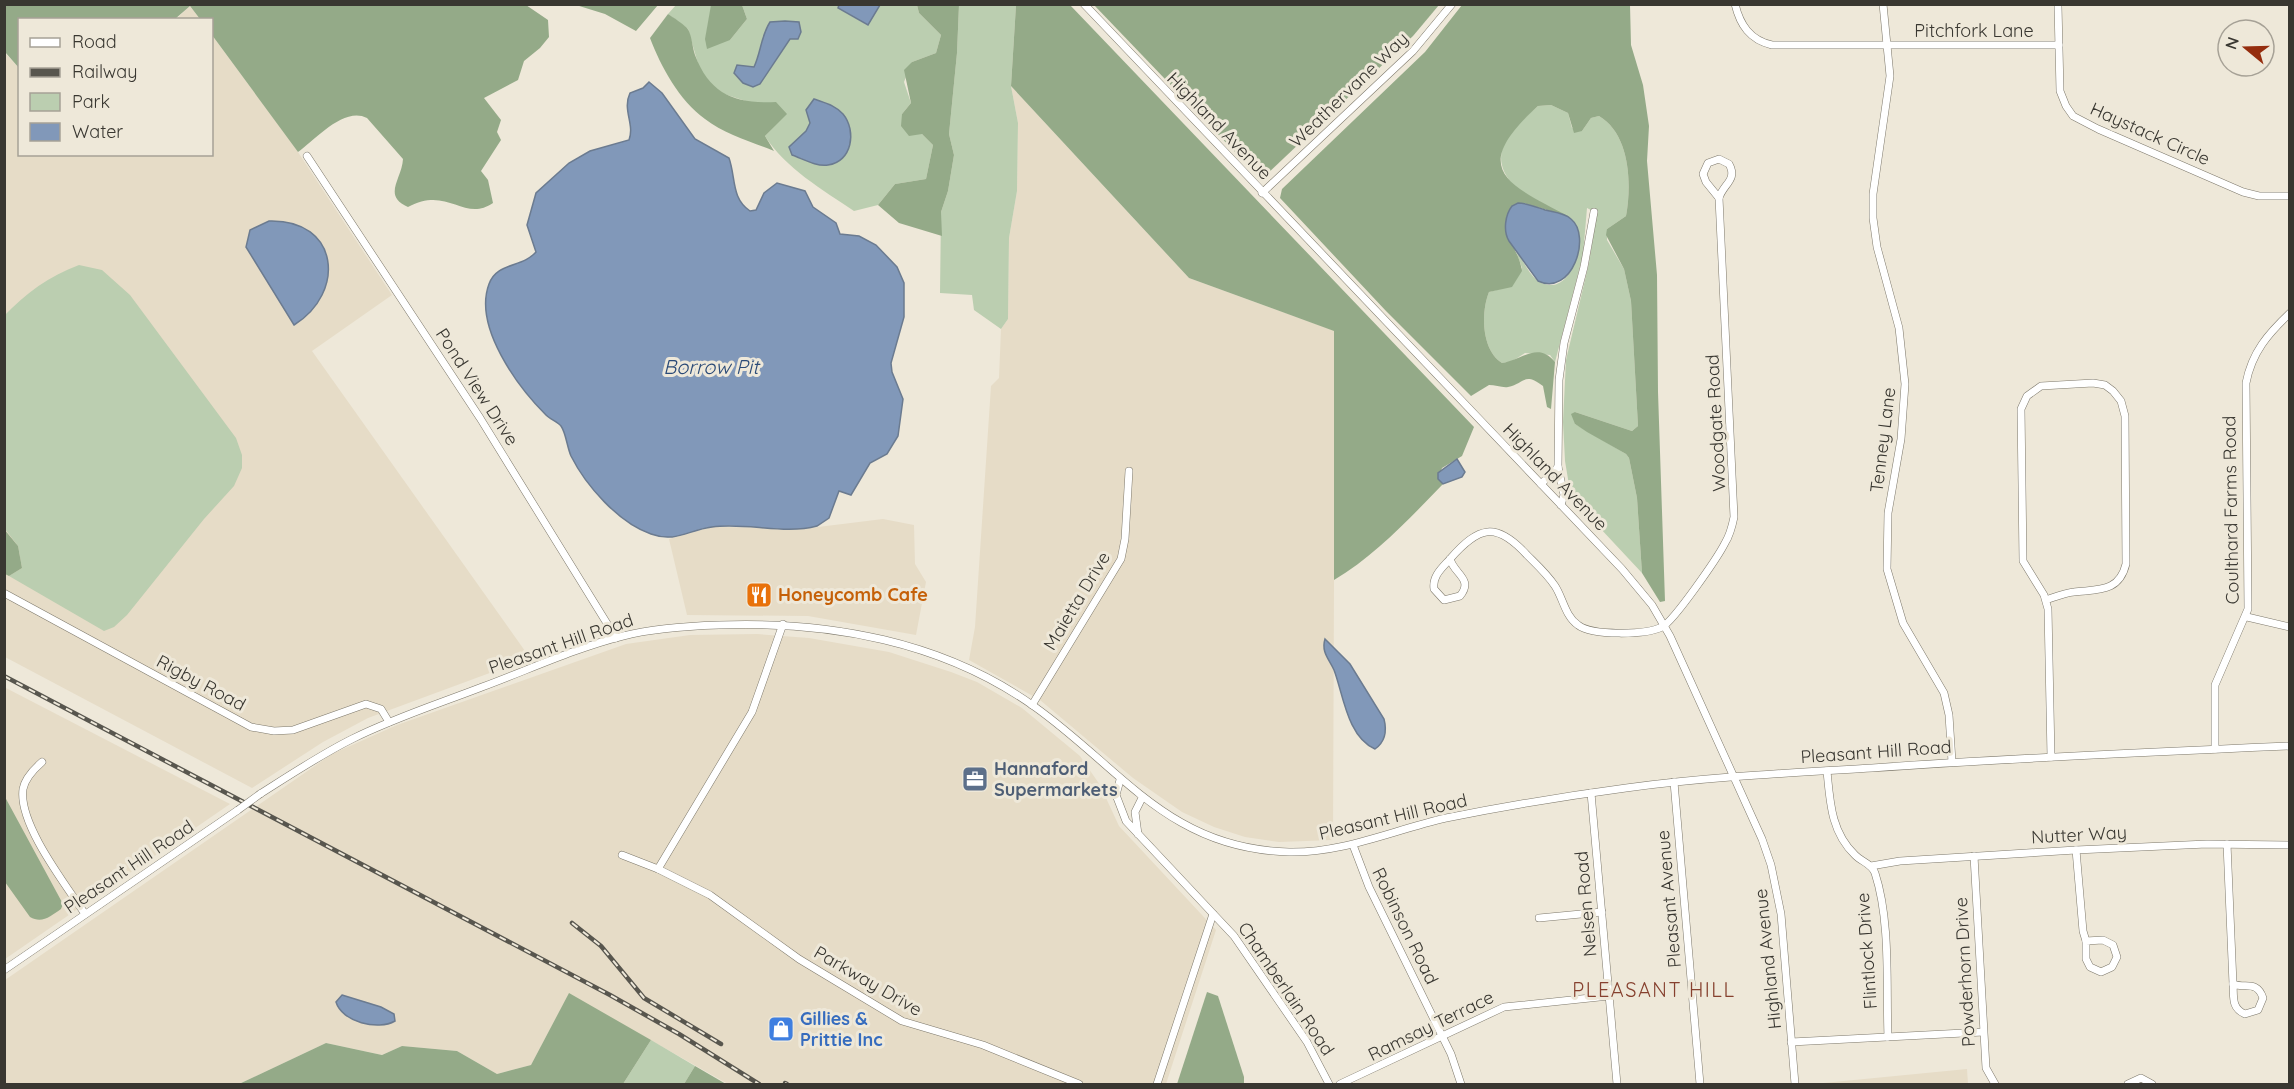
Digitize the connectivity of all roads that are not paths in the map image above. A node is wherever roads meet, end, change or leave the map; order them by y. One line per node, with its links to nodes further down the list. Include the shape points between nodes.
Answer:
1 (1084, 4): 9 (street, Highland Avenue)
2 (1452, 4): 9 (street, Weathervane Way, via 1413,51)
3 (1735, 4): 7 (street, Pitchfork Lane, via 1746,30 1767,44)
4 (1883, 4): 7 (street, Tenney Lane)
5 (2058, 5): 6 (street, Haystack Circle)
6 (2059, 45): 7 (street, Pitchfork Lane); 10 (street, Haystack Circle, via 2060,91 2076,118 2243,192)
7 (1889, 46): 32 (street, Tenney Lane, via 1889,90 1875,173 1873,218 1876,247 1899,328 1905,384 1886,559 1902,623 1944,693)
8 (307, 156): 25 (street, Pond View Drive, via 480,418)
9 (1262, 193): 16 (street, Highland Avenue)
10 (2289, 196)
11 (1719, 198): 11 (street, Woodgate Road, via 1733,172 1729,164 1719,159 1708,163 1703,174); 23 (street, Woodgate Road, via 1734,517 1722,549)
12 (1594, 212): 14 (street, via 1564,343 1559,380)
13 (2289, 313): 21 (street, Coulthard Farms Road, via 2259,348 2246,382)
14 (1558, 467): 16 (street); 17 (street, via 1564,495)
15 (1129, 471): 26 (street, Maietta Drive, via 1121,559)
16 (1541, 484): 17 (street, Highland Avenue)
17 (1561, 505): 23 (street, Highland Avenue, via 1631,578)
18 (1450, 559): 18 (street, via 1433,584 1440,597 1449,600 1460,597 1465,587 1463,576); 23 (street, via 1475,535 1499,532 1550,579 1580,626 1610,632)
19 (4, 593): 27 (street, Rigby Road, via 251,727 293,730 366,704 381,709)
20 (2046, 600): 20 (street, via 2023,561 2021,409 2027,396 2041,386 2102,384 2116,394 2125,416 2126,564 2120,579 2109,588); 30 (street)
21 (2247, 617): 24 (street); 29 (street, Coulthard Farms Road, via 2215,685)
22 (783, 624): 25 (street, Pleasant Hill Road, via 679,627); 26 (street, Pleasant Hill Road, via 924,650 964,667); 47 (street, via 752,712)
23 (1665, 626): 34 (street, Highland Avenue)
24 (2289, 627)
25 (616, 638): 27 (street, Pleasant Hill Road)
26 (1032, 705): 35 (street, Pleasant Hill Road)
27 (389, 722): 49 (street, Pleasant Hill Road, bridge, via 326,752)
28 (2289, 746): 29 (street, Pleasant Hill Road)
29 (2215, 749): 30 (street, Pleasant Hill Road)
30 (2051, 757): 32 (street, Pleasant Hill Road)
31 (42, 762): 49 (street, via 24,784 26,815)
32 (1952, 762): 33 (street, Pleasant Hill Road)
33 (1827, 771): 34 (street, Pleasant Hill Road); 46 (street, Flintlock Drive, via 1837,829 1854,855)
34 (1735, 777): 36 (street, Pleasant Hill Road); 59 (street, Highland Avenue, via 1762,839 1776,884)
35 (1120, 780): 38 (street, Pleasant Hill Road); 39 (street, Chamberlain Road, via 1115,792 1118,802 1126,821)
36 (1674, 783): 37 (street, Pleasant Hill Road); 66 (street, Pleasant Avenue)
37 (1591, 793): 41 (street, Pleasant Hill Road, via 1447,818); 48 (street, Nelsen Road)
38 (1142, 798): 39 (street, via 1135,812); 41 (street, Pleasant Hill Road, via 1185,825 1237,845 1296,852)
39 (1139, 836): 50 (street, Chamberlain Road)
40 (2227, 844): 42 (street, Nutter Way); 43 (street, Nutter Way); 54 (street)
41 (1353, 845): 57 (street, Robinson Road, via 1369,887)
42 (2289, 845)
43 (2076, 850): 45 (street, Nutter Way); 52 (street)
44 (622, 855): 47 (street, Parkway Drive)
45 (1974, 856): 46 (street, Nutter Way); 56 (street, Powderhorn Drive)
46 (1870, 866): 58 (street, Flintlock Drive, via 1882,908)
47 (658, 869): 60 (street, Parkway Drive, via 698,888 799,959 902,1021 996,1050)
48 (1602, 912): 51 (street); 55 (street, Nelsen Road)
49 (85, 914): 53 (street, Pleasant Hill Road)
50 (1213, 914): 61 (street); 62 (street, Chamberlain Road, via 1268,983)
51 (1539, 918)
52 (2086, 941): 52 (street, via 2090,967 2101,972 2112,967 2117,957 2113,945 2103,940)
53 (4, 970)
54 (2233, 984): 54 (street, via 2236,1009 2245,1014 2258,1010 2263,1001 2258,989)
55 (1609, 996): 57 (street, Ramsay Terrace, via 1510,1005); 65 (street, Nelsen Road)
56 (1983, 1032): 58 (street); 68 (street, Powderhorn Drive, via 1986,1068)
57 (1442, 1036): 63 (street, Ramsay Terrace); 64 (street, Robinson Road)
58 (1888, 1037): 59 (street)
59 (1791, 1042): 67 (street, Highland Avenue)
60 (1079, 1084)
61 (1157, 1084)
62 (1329, 1084)
63 (1340, 1084)
64 (1461, 1084)
65 (1617, 1084)
66 (1700, 1084)
67 (1795, 1084)
68 (1995, 1084)
69 (2128, 1084): 70 (street, via 2141,1078)
70 (2152, 1084)

